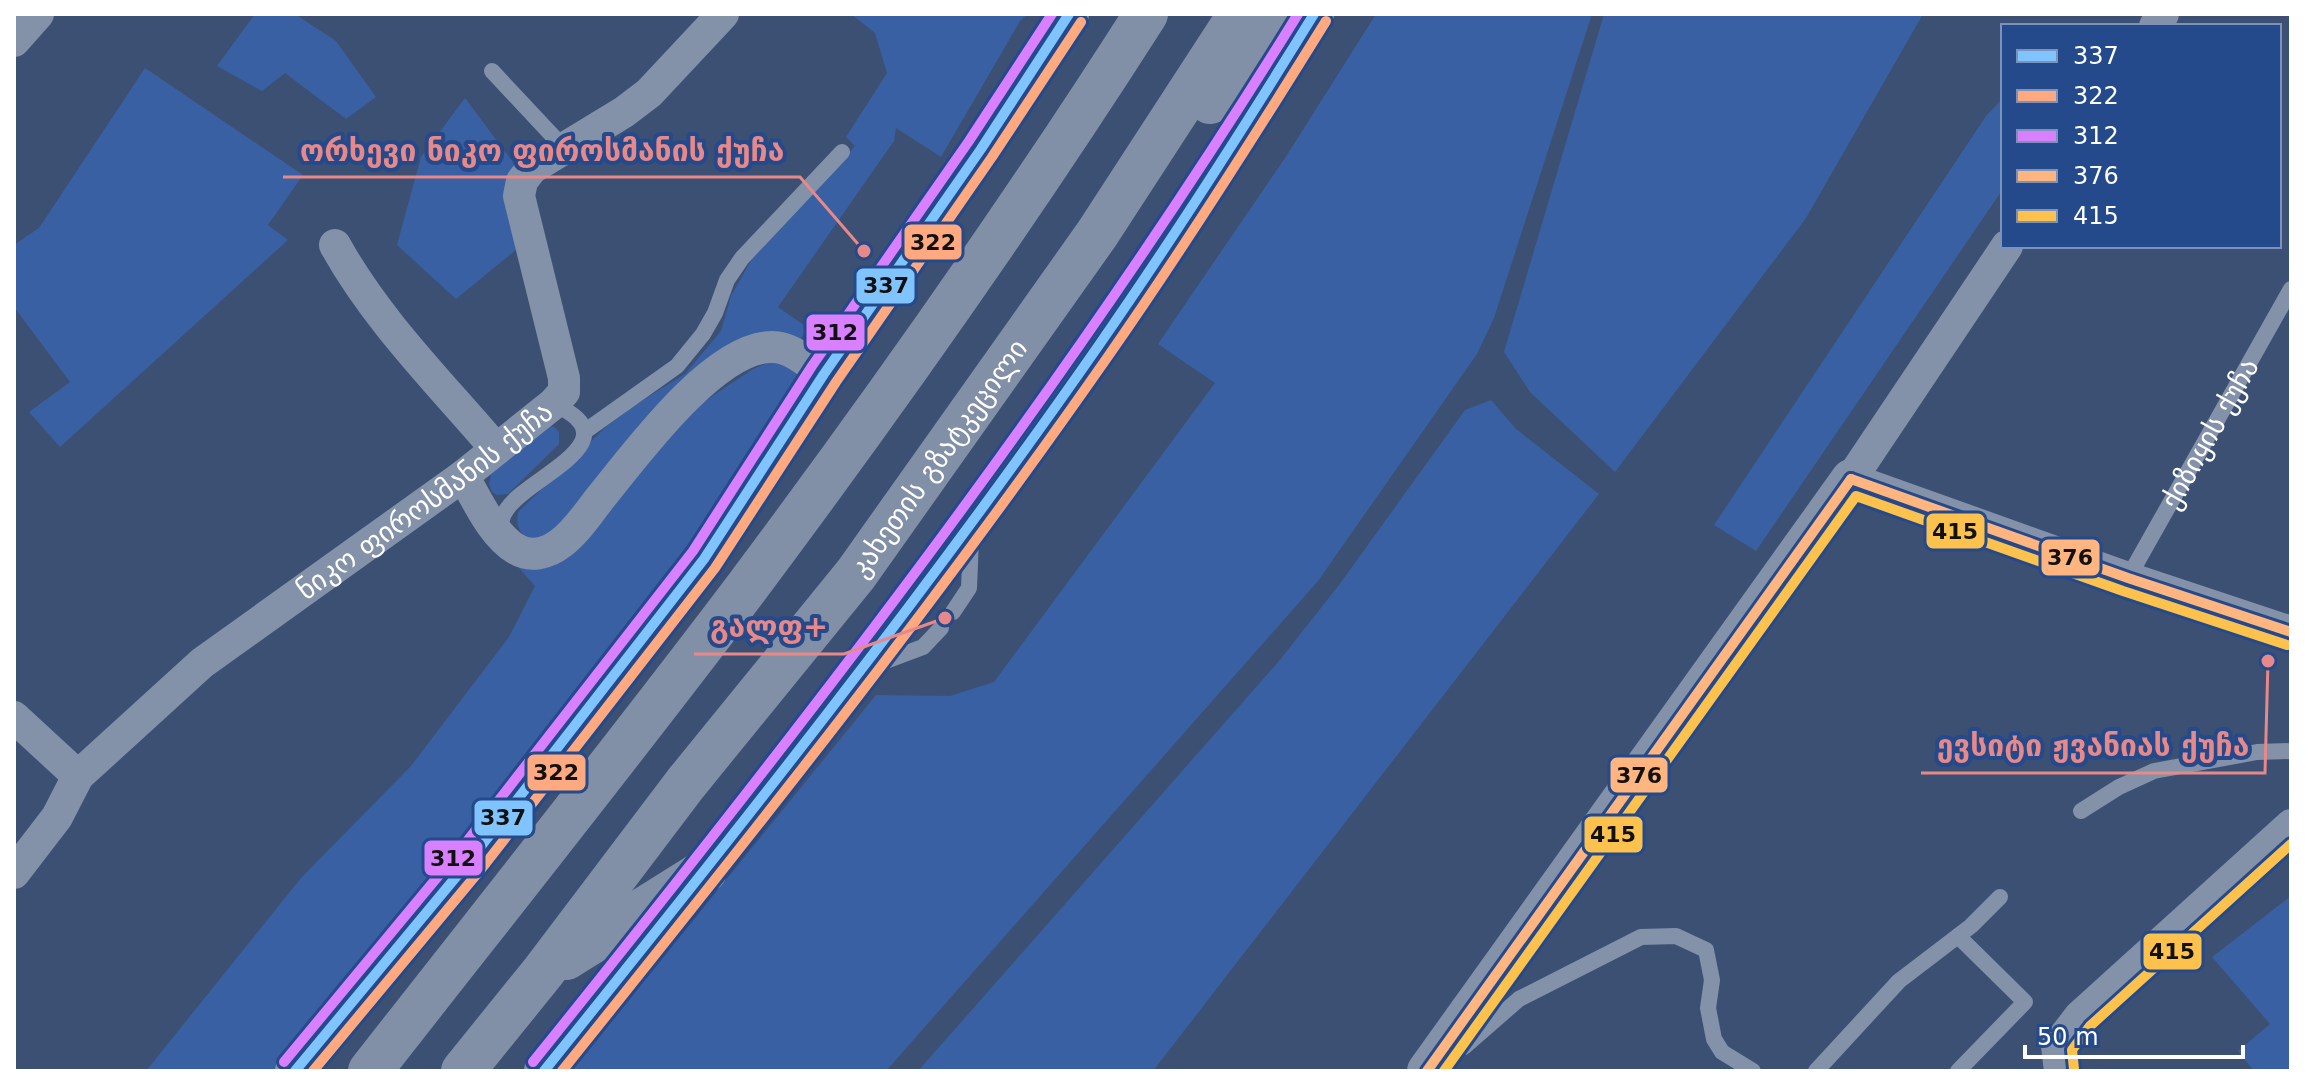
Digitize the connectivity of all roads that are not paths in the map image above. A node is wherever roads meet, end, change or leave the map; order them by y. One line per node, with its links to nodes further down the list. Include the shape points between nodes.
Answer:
1 (38, 14): 8 (street)
2 (723, 14): 10 (street, ნიკო ფიროსმანის ქუჩა, via 649,93)
3 (1069, 14): 16 (street)
4 (1146, 14): 41 (highway, via 989,251 836,466)
5 (1240, 14): 12 (highway, კახეთის გზატკეცილი)
6 (1286, 14): 12 (highway)
7 (1314, 14): 22 (street, via 1187,214)
8 (14, 41)
9 (492, 71): 10 (lane)
10 (564, 148): 17 (street, ნიკო ფიროსმანის ქუჩა, via 532,168 519,196 564,378 564,392)
11 (842, 152): 18 (lane, via 742,258 703,334 677,366)
12 (1097, 234): 38 (highway, კახეთის გზატკეცილი, via 856,574 686,783)
13 (335, 245): 19 (street, via 379,315)
14 (2006, 248): 21 (street)
15 (2291, 289): 24 (lane, ქიზიყის ქუჩა)
16 (824, 374): 23 (street, via 783,348 746,352 709,376 647,440 562,543 530,555); 40 (street, via 704,559 475,854)
17 (553, 404): 18 (lane, via 577,417); 19 (street, ნიკო ფიროსმანის ქუჩა)
18 (584, 432): 23 (lane, via 584,443 573,454 508,506)
19 (496, 449): 20 (street, ნიკო ფიროსმანის ქუჩა)
20 (463, 476): 23 (street); 31 (street, ნიკო ფიროსმანის ქუჩა, via 202,663)
21 (1851, 479): 24 (street); 44 (street)
22 (971, 523): 25 (lane, via 969,588); 28 (street)
23 (501, 534)
24 (2128, 578): 27 (street)
25 (953, 612)
26 (941, 628): 28 (lane, via 923,647)
27 (2291, 632)
28 (862, 669): 34 (street)
29 (14, 717): 31 (street)
30 (2291, 751): 32 (lane, via 2154,771)
31 (78, 776): 35 (street, ნიკო ფიროსმანის ქუჩა, via 57,817)
32 (2081, 811)
33 (2291, 825): 48 (street, via 2080,1016 2057,1046)
34 (705, 871): 38 (highway); 43 (street)
35 (14, 873)
36 (2000, 897): 37 (lane)
37 (1958, 936): 46 (lane, via 1899,981); 47 (lane, via 2025,1002)
38 (543, 972): 42 (highway, კახეთის გზატკეცილი)
39 (1743, 1068): 45 (lane, via 1714,1039 1706,950 1676,936 1641,937 1519,999)
40 (295, 1071)
41 (370, 1071)
42 (463, 1071)
43 (544, 1071)
44 (1427, 1071)
45 (1435, 1071)
46 (1816, 1071)
47 (1958, 1071)
48 (2060, 1071)

